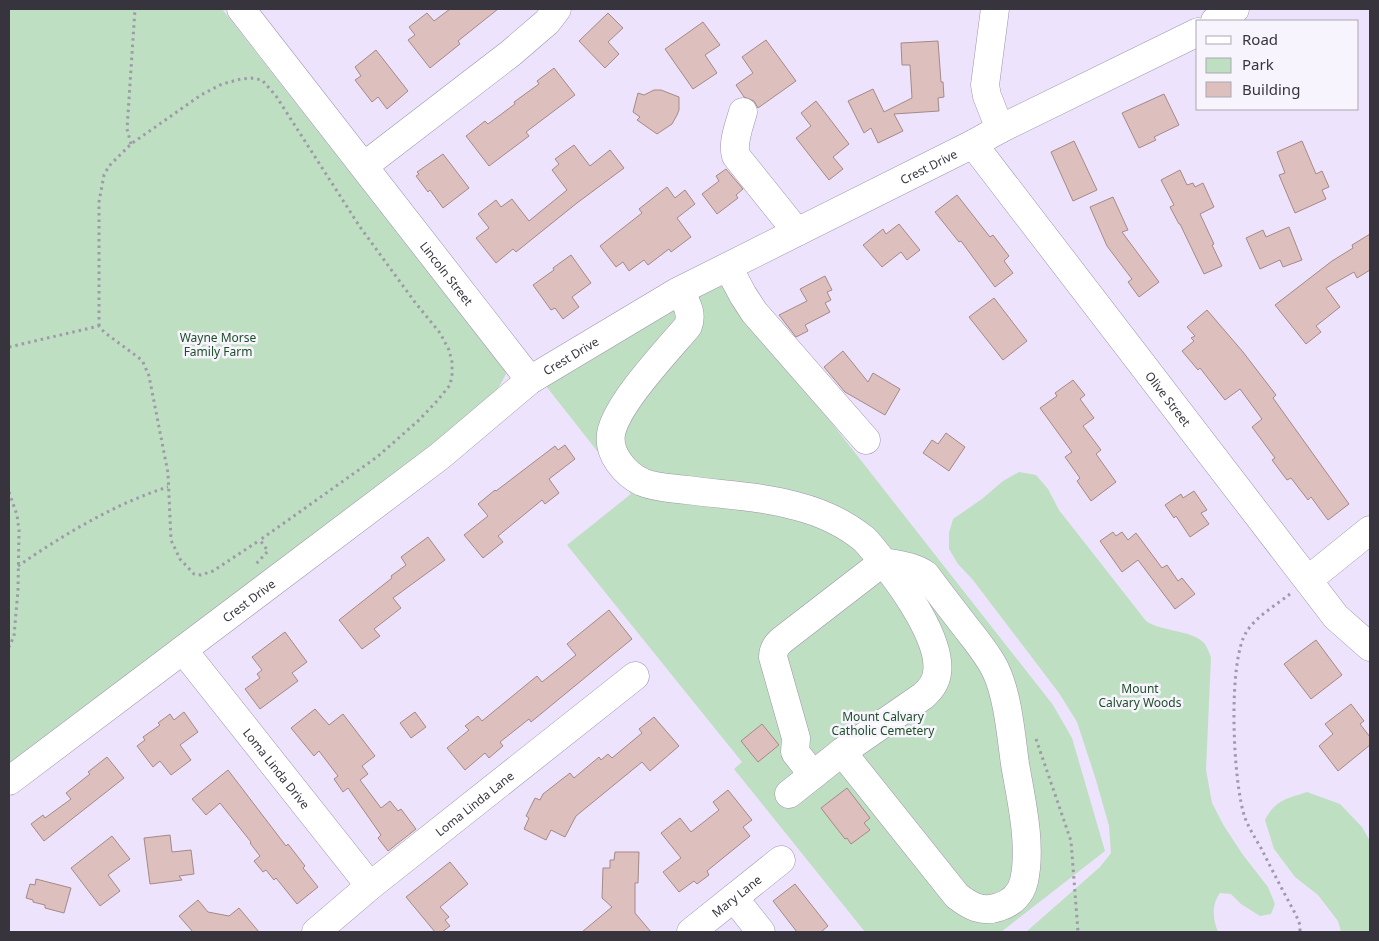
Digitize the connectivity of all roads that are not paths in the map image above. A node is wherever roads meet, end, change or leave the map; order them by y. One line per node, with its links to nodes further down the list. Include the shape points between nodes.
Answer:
1 (240, 9): 10 (street, Lincoln Street)
2 (557, 9): 10 (street, via 511,53)
3 (995, 9): 8 (street, via 985,85)
4 (1235, 9): 5 (street)
5 (1217, 20)
6 (1196, 33): 8 (street, Crest Drive)
7 (743, 112): 11 (street, via 736,156)
8 (1000, 129): 9 (street, Crest Drive)
9 (973, 144): 11 (street, Crest Drive); 18 (street, Olive Street)
10 (364, 166): 14 (street, Lincoln Street)
11 (797, 232): 12 (street, Crest Drive)
12 (728, 267): 13 (street, Crest Drive); 15 (street, via 754,312)
13 (680, 291): 14 (street, Crest Drive); 17 (street, via 691,315 690,321 634,390 620,413 611,434 613,452 618,460 632,476 651,485 775,501 829,517 864,539)
14 (530, 380): 20 (street, Crest Drive, via 440,456)
15 (866, 440)
16 (1370, 530): 18 (street)
17 (883, 562): 22 (street, via 904,588 925,627 938,666 936,679 923,696); 22 (street, via 920,570 983,649 997,672 1009,722 1024,821 1025,869 1015,898 992,910 980,909 957,896); 23 (street, via 782,640 773,652 796,738 795,752)
18 (1308, 580): 19 (street, Olive Street, via 1336,617)
19 (1370, 648)
20 (183, 650): 24 (street, Crest Drive); 27 (street, Loma Linda Drive)
21 (635, 676): 27 (street, Loma Linda Lane)
22 (842, 752): 23 (street)
23 (813, 775): 25 (street)
24 (9, 781)
25 (789, 794)
26 (780, 860): 28 (street, Mary Lane)
27 (370, 886): 29 (street, Loma Linda Lane)
28 (734, 898): 30 (street, Mary Lane); 31 (street)
29 (316, 932)
30 (691, 932)
31 (761, 932)

